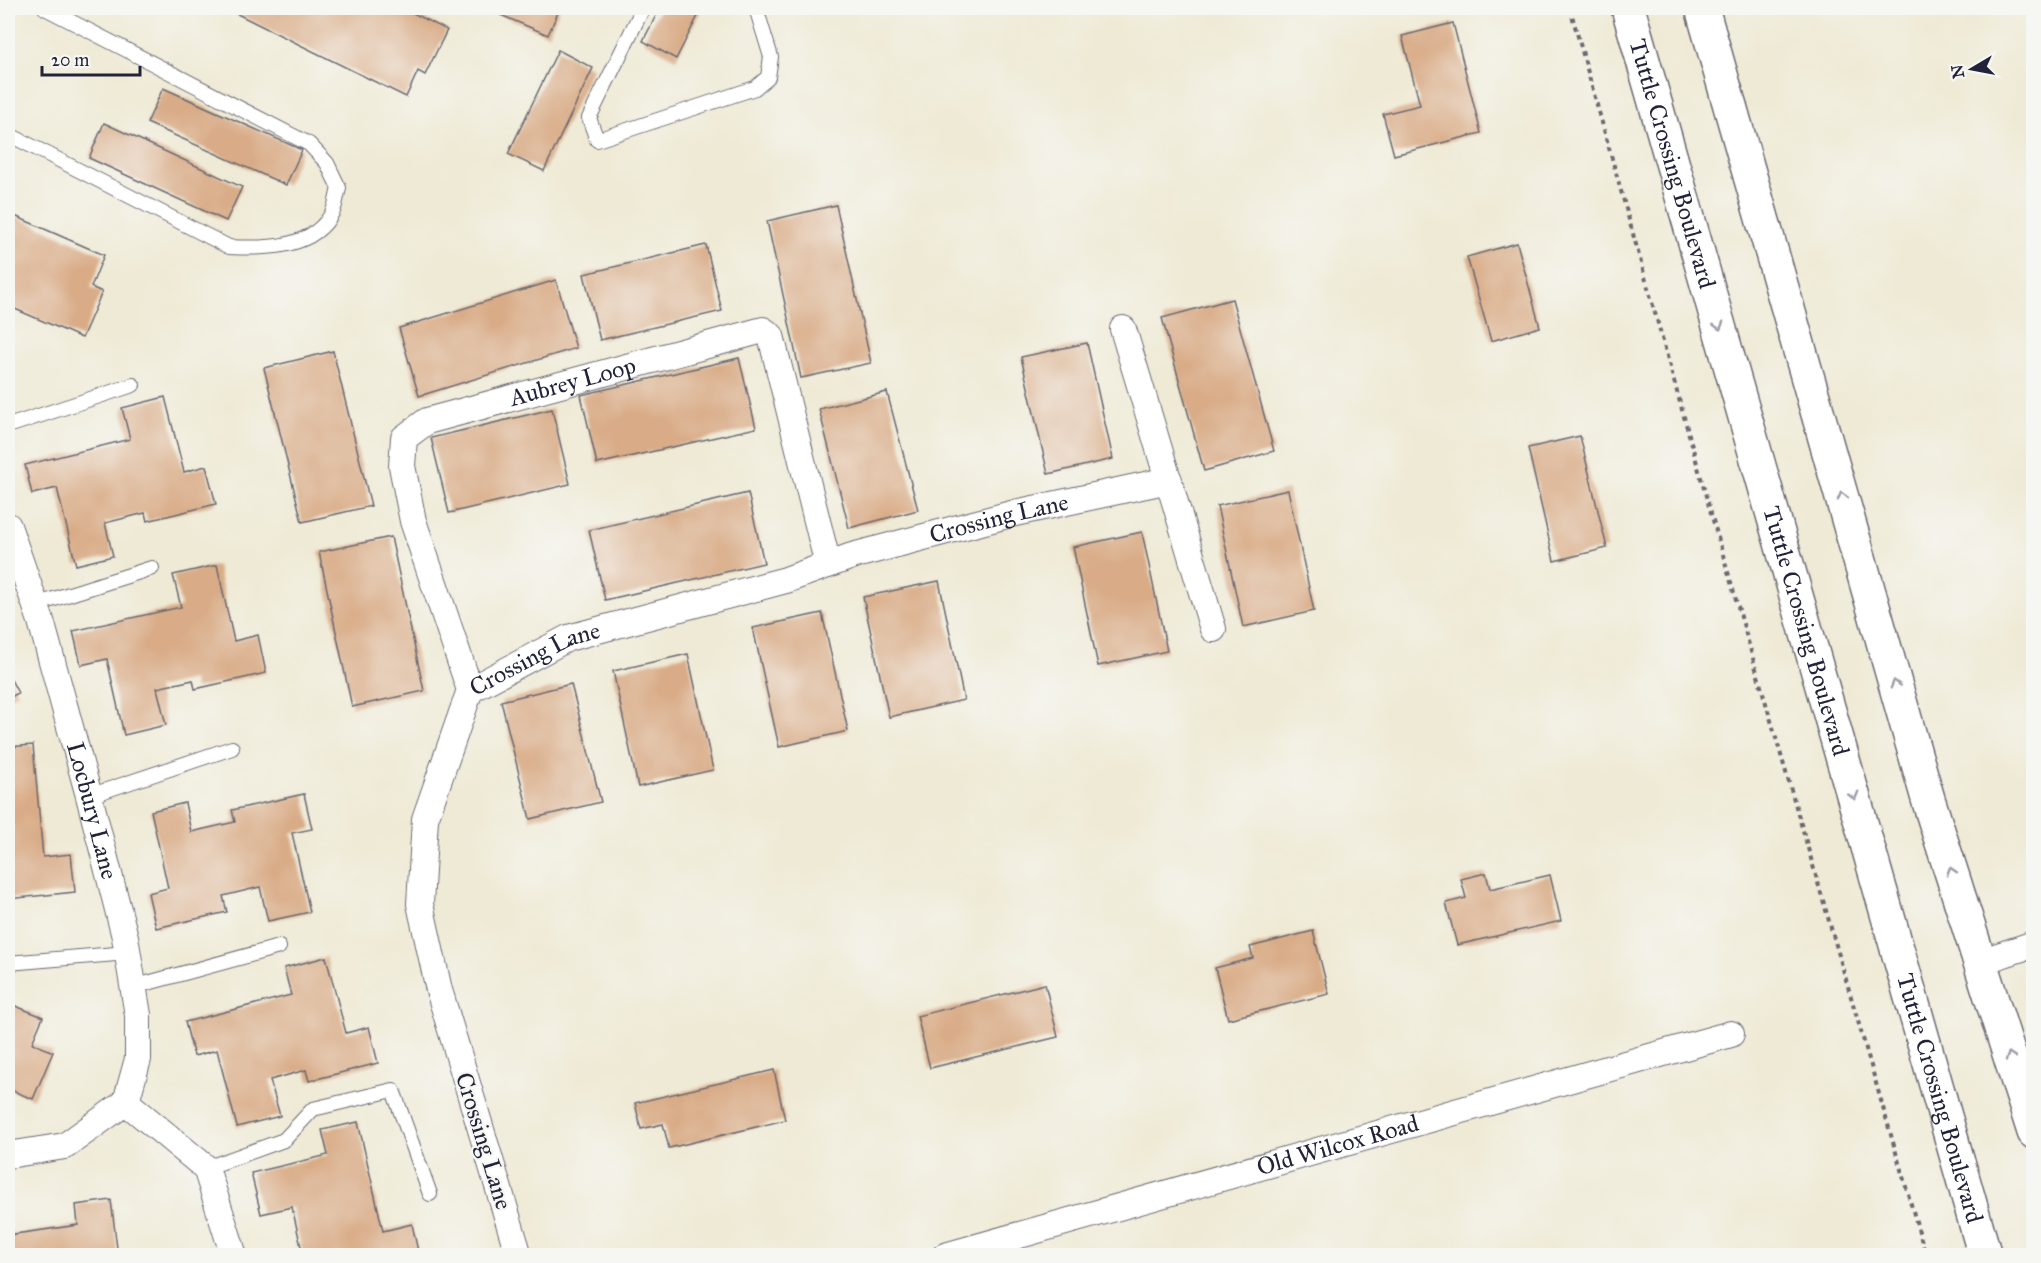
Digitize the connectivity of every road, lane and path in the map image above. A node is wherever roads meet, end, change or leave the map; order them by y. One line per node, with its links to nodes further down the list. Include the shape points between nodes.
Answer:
1 (45, 8): 7 (lane, via 309,144 327,163 339,188 333,211 317,231 288,245 229,247)
2 (643, 8): 3 (lane, via 589,118 597,140 755,88 768,77 771,57)
3 (756, 8)
4 (1570, 8): 35 (path, via 1708,503)
5 (1628, 8): 36 (street, Tuttle Crossing Boulevard, one-way to 36)
6 (1702, 8): 23 (street, one-way to 6, via 1928,799)
7 (8, 134)
8 (1123, 329): 11 (street)
9 (133, 386): 10 (lane)
10 (8, 426)
11 (1168, 480): 13 (street, Crossing Lane, via 1015,513); 16 (street)
12 (8, 526): 15 (street, Locbury Lane)
13 (828, 565): 17 (street, Crossing Lane, via 786,580 568,638); 17 (street, Aubrey Loop, via 771,336 763,330 427,421 404,438 402,466 413,520)
14 (152, 568): 15 (lane)
15 (35, 605): 19 (street, Locbury Lane)
16 (1214, 628)
17 (470, 690): 33 (street, Crossing Lane, via 425,819 420,904 439,990)
18 (232, 748): 19 (lane)
19 (89, 796): 22 (street, Locbury Lane)
20 (2034, 944): 23 (street)
21 (279, 947): 25 (lane)
22 (128, 953): 24 (lane); 25 (street, Locbury Lane)
23 (1980, 962): 28 (street, one-way to 23)
24 (8, 963)
25 (134, 987): 27 (street, Locbury Lane, via 138,1059)
26 (1731, 1034): 34 (street, Old Wilcox Road)
27 (126, 1102): 29 (street, via 65,1146); 30 (street)
28 (2034, 1132)
29 (8, 1155)
30 (206, 1168): 31 (lane, via 284,1140 313,1109 393,1090); 32 (street)
31 (430, 1194)
32 (234, 1256)
33 (519, 1256)
34 (945, 1256)
35 (1926, 1256)
36 (1985, 1256)

